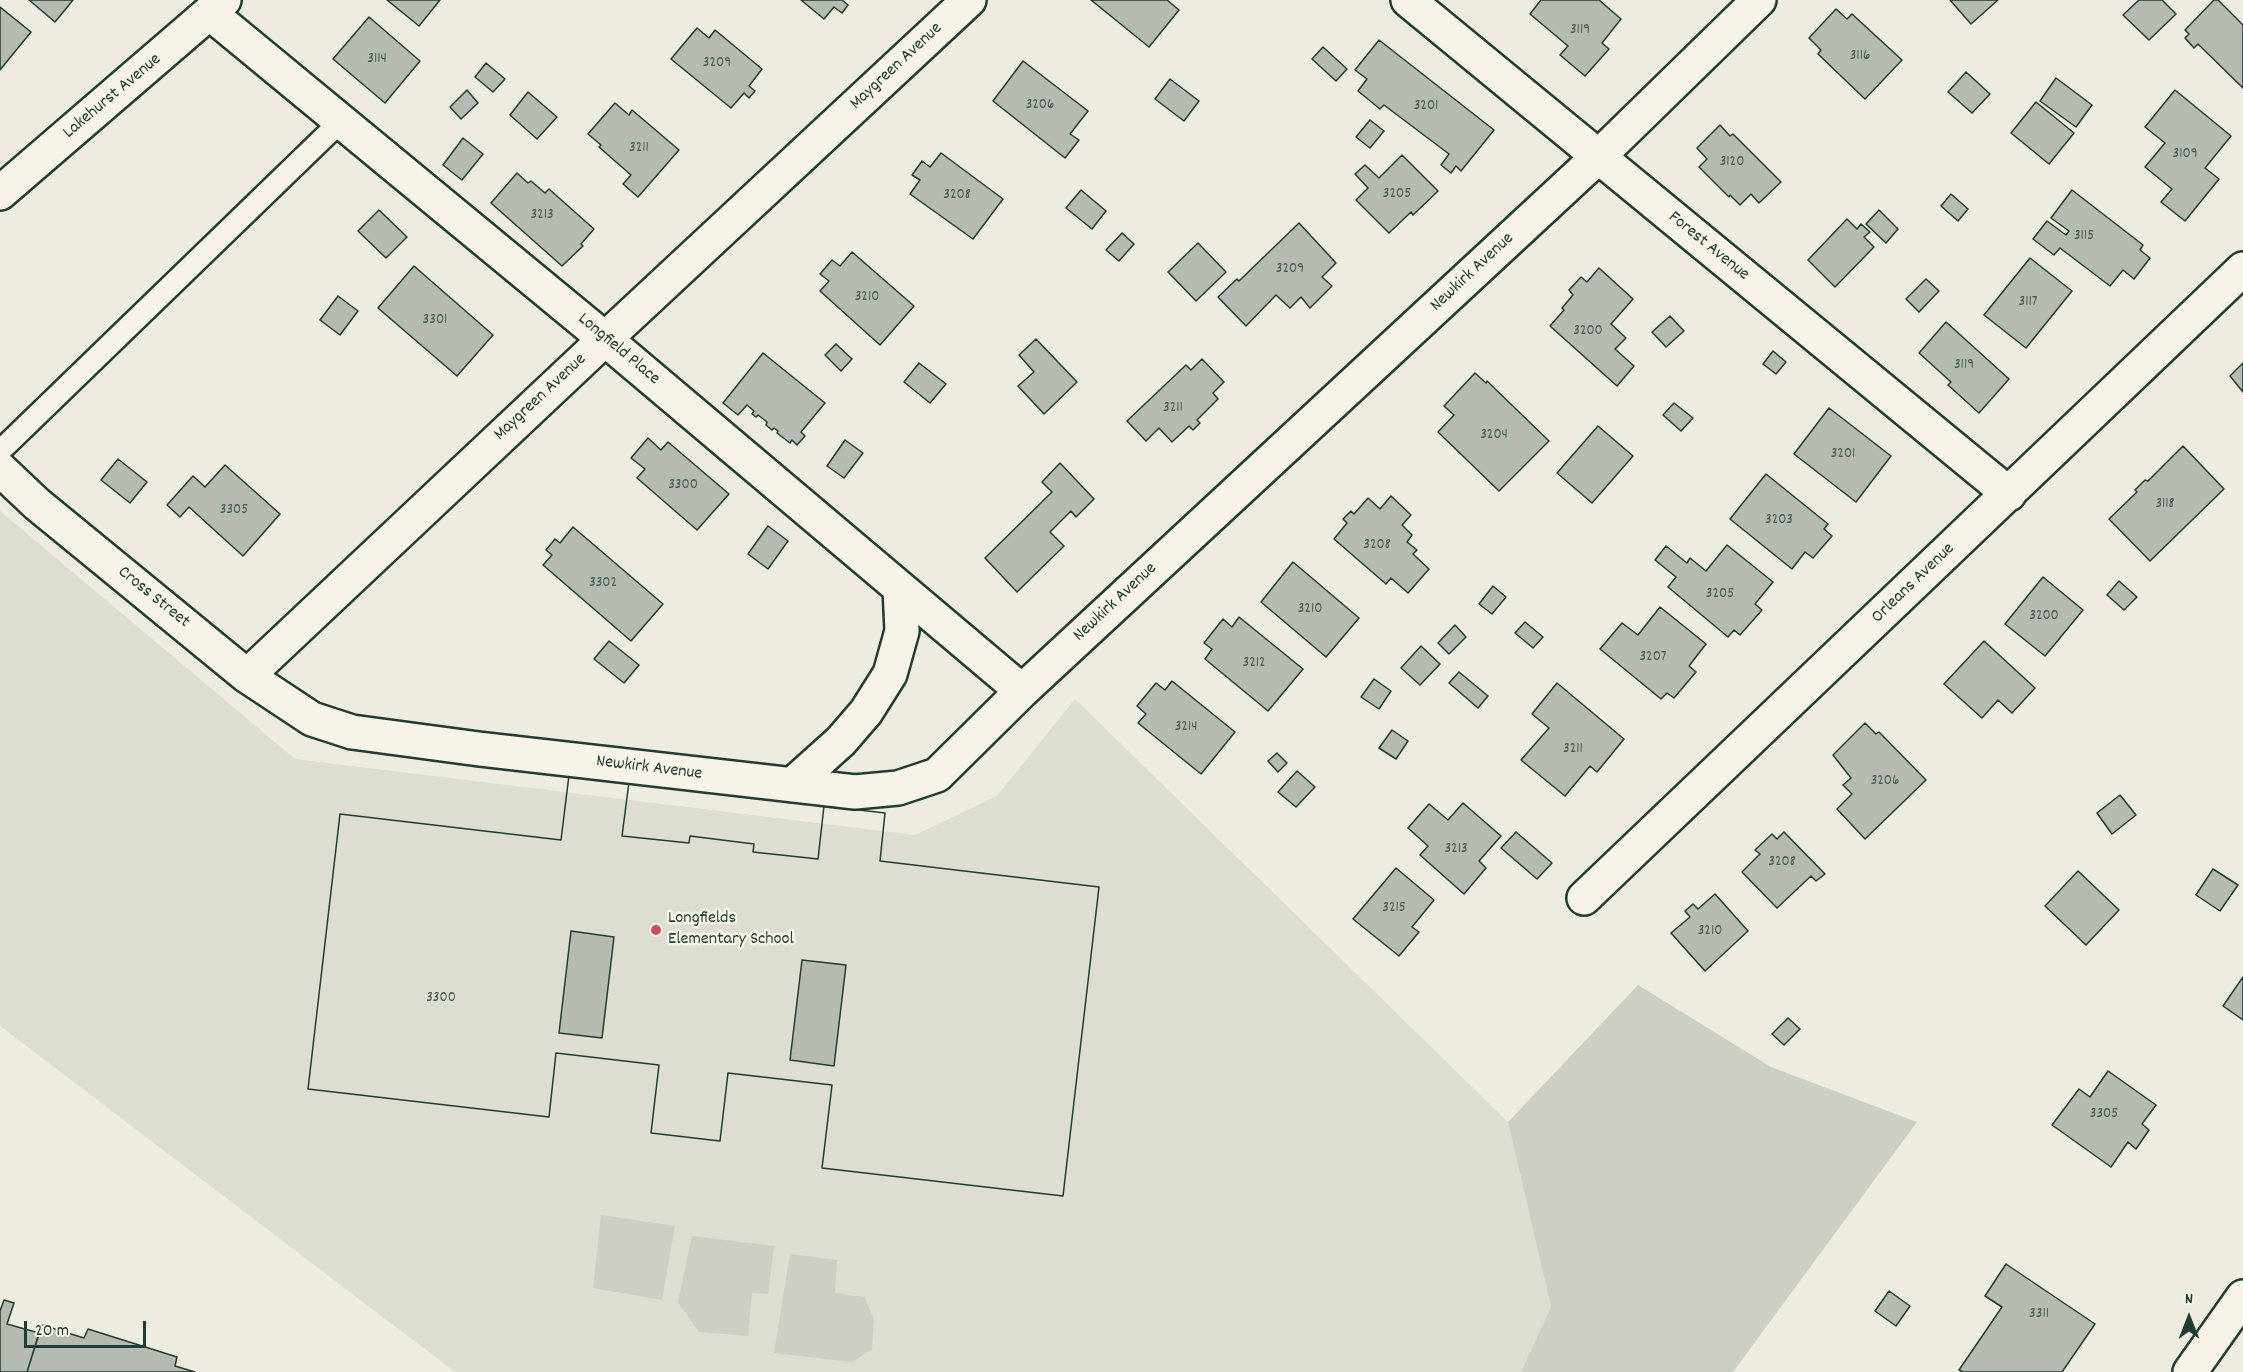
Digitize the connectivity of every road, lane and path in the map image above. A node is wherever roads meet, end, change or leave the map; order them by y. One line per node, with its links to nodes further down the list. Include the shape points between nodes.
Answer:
1 (969, 0): 9 (street, Maygreen Avenue)
2 (1408, 0): 6 (street, Forest Avenue)
3 (1759, 0): 6 (street, Newkirk Avenue)
4 (218, 7): 5 (street, Longfield Place); 7 (street, Lakehurst Avenue)
5 (341, 121): 9 (street, Longfield Place); 10 (lane)
6 (1598, 157): 12 (street, Forest Avenue); 15 (street, Newkirk Avenue)
7 (0, 193)
8 (2243, 269): 12 (street, Orleans Avenue)
9 (605, 339): 13 (street, Longfield Place); 14 (street, Maygreen Avenue)
10 (0, 452)
11 (0, 469): 14 (street, Cross Street)
12 (2009, 494): 18 (street, Orleans Avenue)
13 (900, 588): 15 (street, Longfield Place); 17 (street, via 902,631 890,674 866,712 841,741)
14 (247, 676): 16 (street, Cross Street)
15 (1022, 691): 17 (street, Newkirk Avenue, via 937,775 898,788 855,792)
16 (312, 719): 17 (street, Newkirk Avenue, via 364,733)
17 (792, 785)
18 (1584, 898)
19 (2243, 1297): 20 (street)
20 (2190, 1372)

